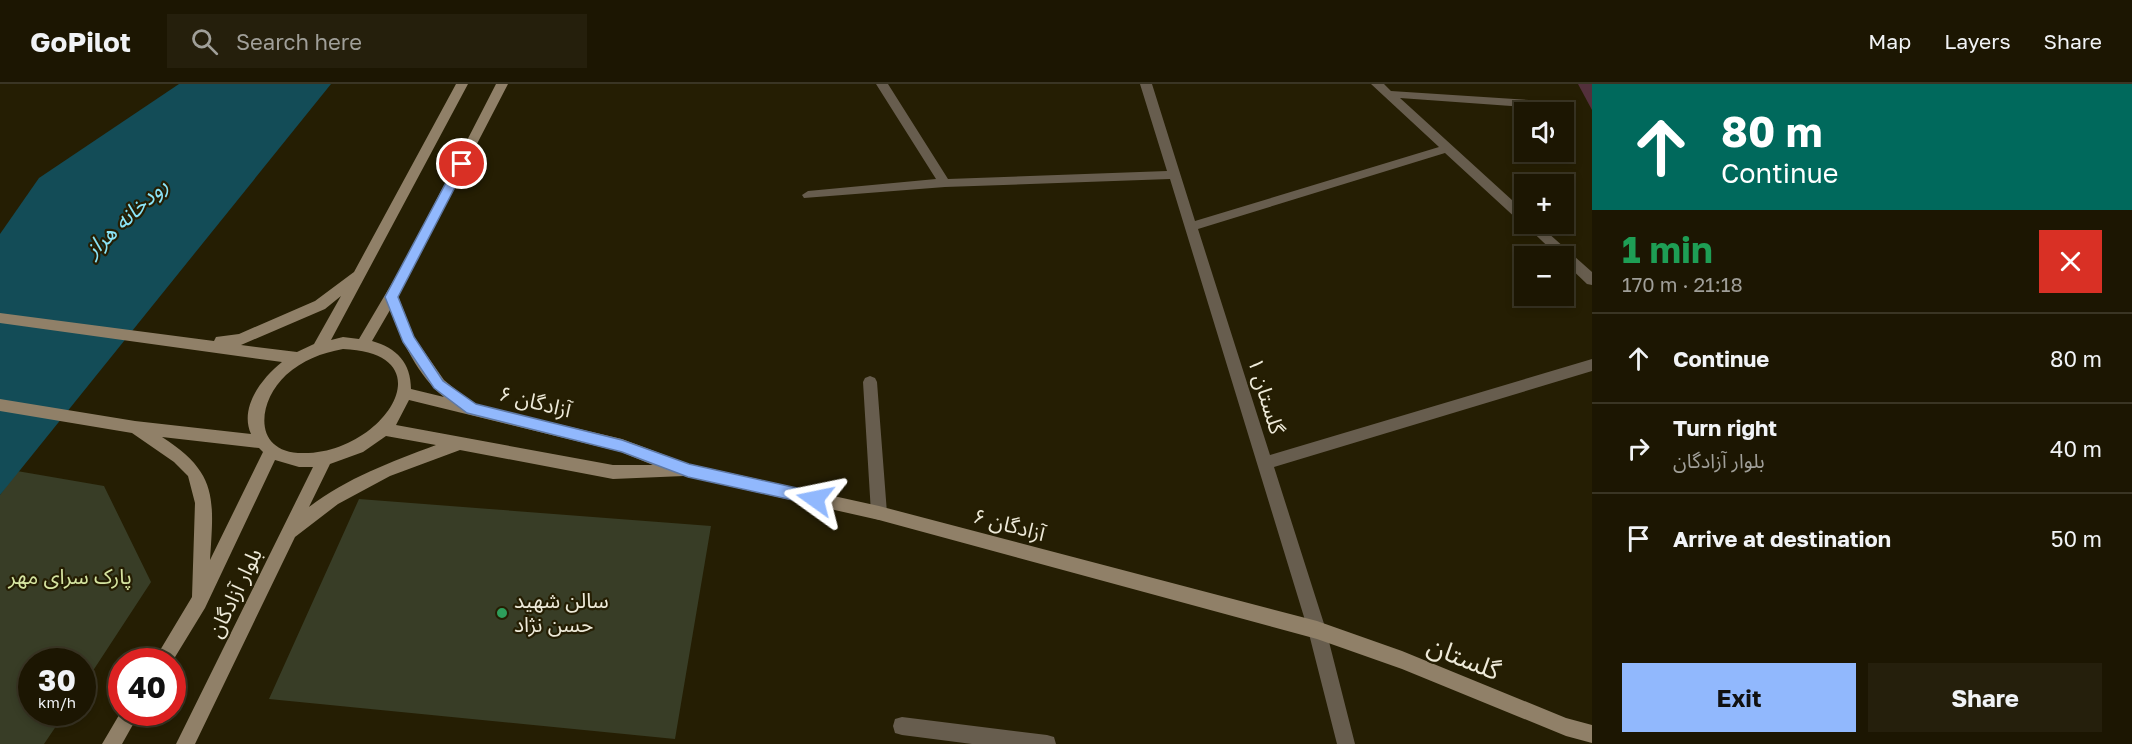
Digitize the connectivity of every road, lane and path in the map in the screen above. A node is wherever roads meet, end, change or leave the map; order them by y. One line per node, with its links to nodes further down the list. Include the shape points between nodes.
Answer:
1 (462, 84): 15 (main road)
2 (502, 84): 17 (main road)
3 (882, 84): 10 (street)
4 (1146, 84): 9 (street, گلستان ۱)
5 (1377, 84): 6 (street)
6 (1388, 94): 7 (street); 8 (street)
7 (1514, 102)
8 (1448, 148): 12 (street); 13 (street)
9 (1174, 175): 10 (street); 13 (street, گلستان ۱)
10 (945, 183): 11 (street)
11 (808, 195)
12 (1514, 209)
13 (1190, 227): 33 (street, گلستان ۱)
14 (1541, 234): 16 (street)
15 (364, 270): 19 (main road, via 320,305 270,327 241,339); 21 (main road)
16 (1592, 280)
17 (392, 297): 20 (main road); 27 (main road, via 408,339 439,384)
18 (0, 318): 19 (main road)
19 (191, 343): 22 (main road)
20 (364, 343): 21 (main road); 25 (main road, via 382,349 396,360 404,375)
21 (320, 347): 22 (main road)
22 (298, 358): 31 (main road, via 275,376 260,398 255,421)
23 (1592, 365): 33 (street)
24 (870, 382): 35 (street)
25 (404, 393): 27 (main road, آزادگان ۶); 29 (main road)
26 (0, 405): 28 (main road)
27 (472, 409): 34 (main road, آزادگان ۶, via 622,446)
28 (135, 427): 31 (main road); 37 (main road, via 179,458 198,479 203,519)
29 (384, 429): 30 (main road, آزادگان ۶); 32 (main road, via 357,449)
30 (460, 443): 34 (main road, آزادگان ۶, via 613,472); 36 (main road, via 384,471 332,499)
31 (267, 446): 32 (main road, via 295,460); 37 (main road, بلوار آزادگان)
32 (324, 460): 36 (main road, بلوار آزادگان)
33 (1265, 463): 38 (street, گلستان ۱)
34 (688, 471): 35 (main road, آزادگان ۶)
35 (879, 513): 38 (main road, آزادگان ۶)
36 (289, 533): 44 (main road, بلوار آزادگان)
37 (199, 602): 39 (main road, بلوار آزادگان)
38 (1317, 630): 42 (main road, گلستان); 46 (street, گلستان ۱)
39 (171, 648)
40 (122, 726): 43 (main road)
41 (902, 726): 45 (street)
42 (1592, 734)
43 (111, 744)
44 (185, 744)
45 (1047, 744)
46 (1346, 744)

